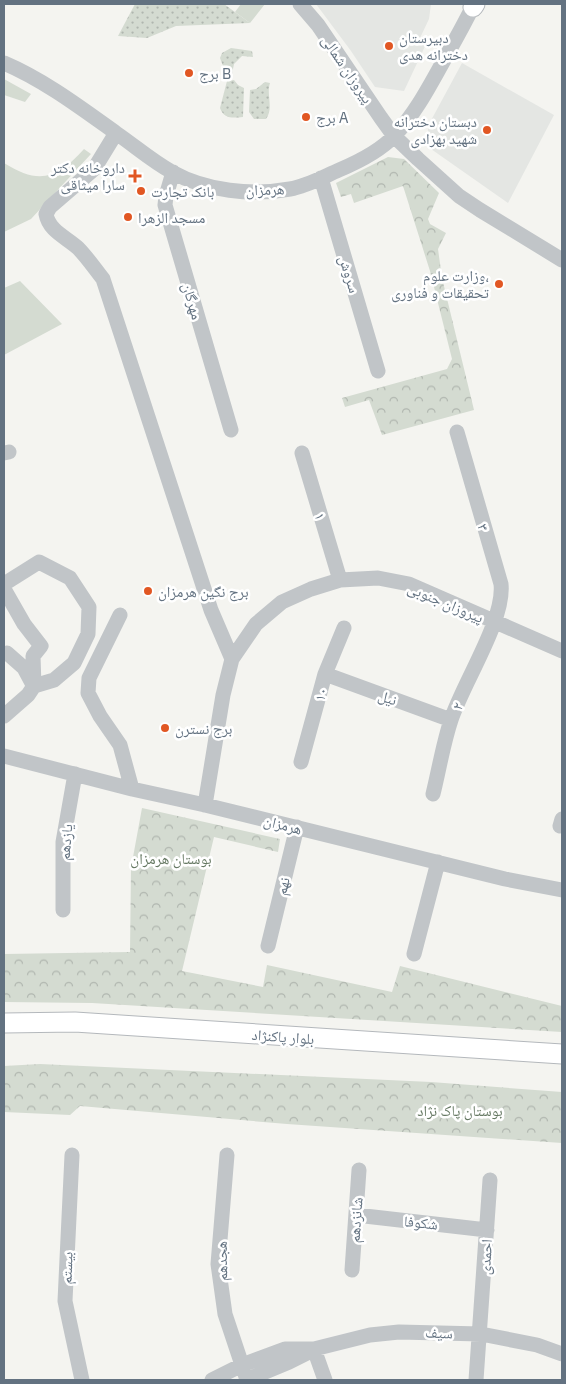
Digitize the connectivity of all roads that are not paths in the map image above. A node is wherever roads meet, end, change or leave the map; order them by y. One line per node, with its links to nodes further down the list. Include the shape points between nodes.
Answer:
1 (300, 4): 5 (street, پیروزان شمالی)
2 (474, 4): 5 (street, هرمزان, via 414,112)
3 (4, 63): 4 (street, هرمزان, via 48,86)
4 (116, 133): 6 (street, هرمزان); 21 (street, via 94,169 46,214 52,228 78,248 103,279 208,603)
5 (394, 136): 7 (street, هرمزان, via 362,158); 8 (street, via 460,196)
6 (173, 172): 7 (street, هرمزان, via 211,186 258,192 291,189); 10 (street, مهرگان, via 165,205)
7 (321, 178): 9 (street, سروش)
8 (562, 260)
9 (378, 370)
10 (231, 430)
11 (457, 432): 17 (street, ۳, via 501,584 501,601)
12 (302, 453): 13 (street, ۱)
13 (340, 580): 17 (street, پیروزان جنوبی, via 378,578 409,584); 21 (street, پیروزان جنوبی, via 282,602 256,624)
14 (4, 584): 23 (street, via 38,562 70,578 89,608 88,634 74,663 54,680)
15 (4, 589): 23 (street, via 41,646 33,656)
16 (120, 615): 29 (street, via 88,678 88,694 120,745)
17 (494, 622): 19 (street, پیروزان جنوبی); 25 (street, ۲)
18 (344, 628): 22 (street, ۱۰)
19 (562, 652)
20 (7, 653): 23 (street, via 24,668)
21 (232, 659): 31 (street, پیروزان جنوبی, via 223,695)
22 (325, 674): 25 (street, نیل); 27 (street, ۱۰)
23 (34, 686): 24 (street)
24 (4, 716)
25 (451, 720): 30 (street, ۲)
26 (4, 756): 28 (street, هرمزان)
27 (301, 762)
28 (75, 774): 29 (street, هرمزان); 35 (street, یازدهم, via 63,842)
29 (132, 789): 31 (street, هرمزان)
30 (433, 794)
31 (206, 805): 32 (street, هرمزان)
32 (297, 827): 33 (street, هرمزان); 36 (street, نهم)
33 (438, 862): 34 (street, هرمزان); 37 (street)
34 (562, 890)
35 (63, 910)
36 (268, 946)
37 (414, 954)
38 (4, 1023): 39 (main road, بلوار پاکنژاد, via 75,1022)
39 (562, 1054)
40 (72, 1155): 51 (street, بیستم, via 65,1301)
41 (227, 1155): 50 (street, هجدهم, via 218,1264 225,1314)
42 (359, 1170): 44 (street, شانزدهم)
43 (490, 1180): 45 (street, احمدی)
44 (356, 1215): 45 (street, شکوفا); 46 (street, شانزدهم)
45 (487, 1230): 47 (street, احمدی)
46 (352, 1270)
47 (481, 1334): 48 (street, سیف, via 398,1332 370,1335); 49 (street, سیف, via 537,1345); 56 (street, احمدی)
48 (314, 1349): 50 (street, سیف, via 285,1349); 53 (street, سیف); 54 (street); 55 (street)
49 (562, 1354)
50 (242, 1365): 52 (street, سیف); 53 (street, هجدهم)
51 (82, 1380)
52 (212, 1380)
53 (247, 1380)
54 (314, 1380)
55 (325, 1380)
56 (476, 1380)

